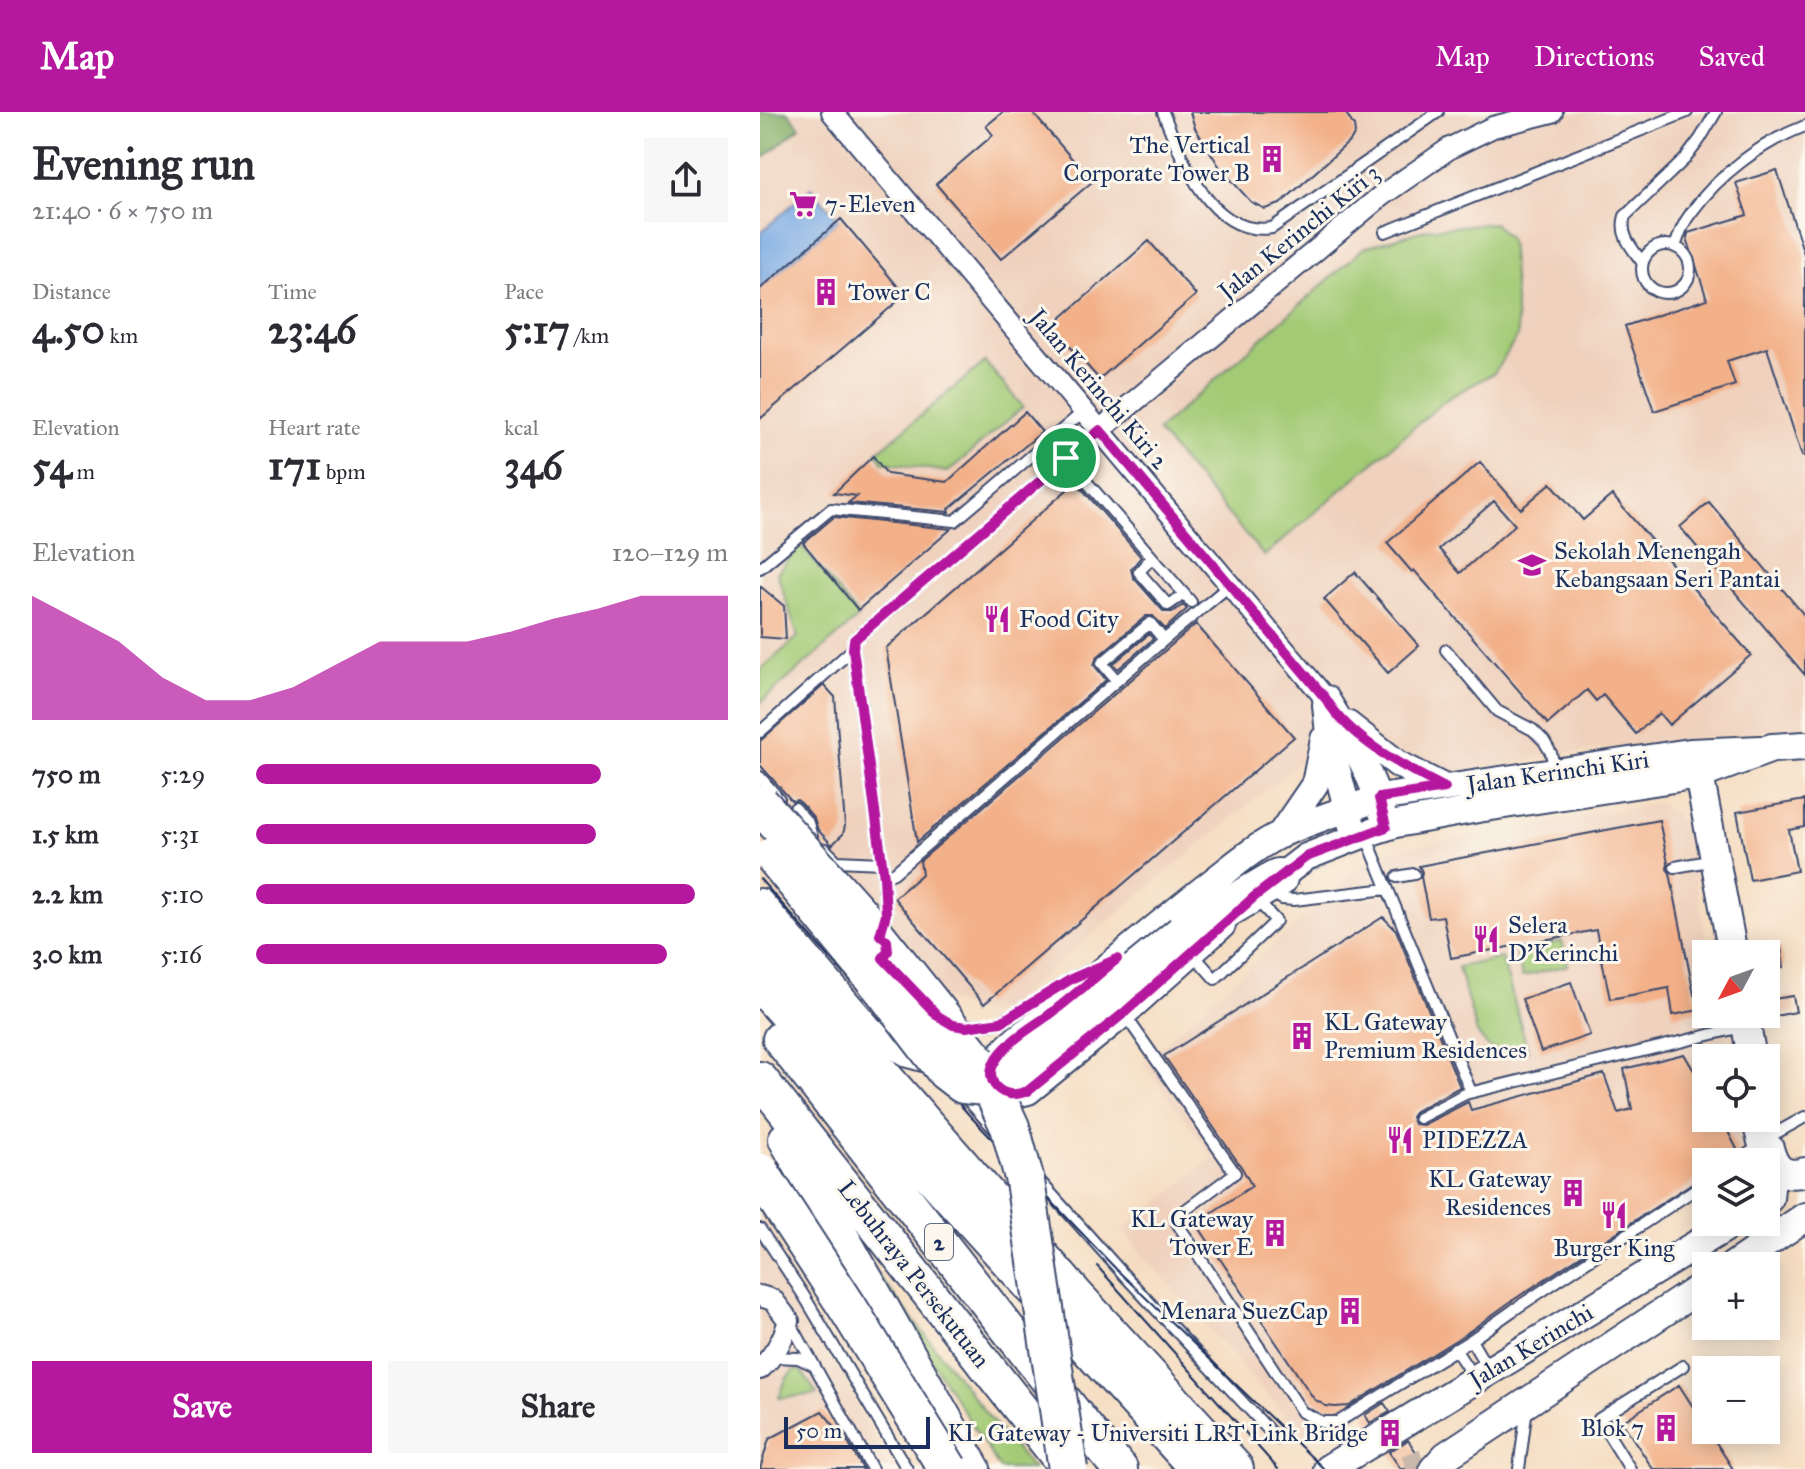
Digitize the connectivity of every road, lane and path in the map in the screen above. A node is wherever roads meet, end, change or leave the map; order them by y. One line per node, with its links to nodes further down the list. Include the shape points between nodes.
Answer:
1 (832, 112): 11 (street, Jalan Kerinchi Kiri 2)
2 (1163, 112): 3 (lane, via 1205,197 1233,223 1260,231 1272,228)
3 (1438, 112)
4 (1552, 112): 12 (street, Jalan Kerinchi Kiri 3, via 1461,139 1293,264)
5 (1687, 112): 8 (lane)
6 (1716, 112): 10 (lane, via 1685,159 1625,216 1625,235)
7 (1805, 126): 9 (lane, via 1778,136 1729,172 1690,214)
8 (1385, 232)
9 (1675, 247): 10 (lane, via 1651,249); 10 (lane, via 1687,257 1690,273 1676,291 1653,290 1643,278)
10 (1642, 262)
11 (1084, 411): 12 (street, Jalan Kerinchi Kiri 2); 15 (lane, via 955,521 831,509)
12 (1100, 430): 13 (lane); 16 (street, Jalan Kerinchi Kiri 2)
13 (1066, 458): 14 (lane); 18 (lane, via 864,631)
14 (1152, 557): 14 (lane, via 1187,598 1168,605 1139,572)
15 (760, 568)
16 (1230, 585): 17 (lane); 21 (street, Jalan Kerinchi Kiri 2)
17 (1164, 640): 20 (lane); 20 (lane, via 1150,623 1102,663)
18 (853, 649): 22 (lane); 37 (lane)
19 (1446, 650): 25 (lane, via 1497,711 1544,741)
20 (1117, 681): 40 (lane)
21 (1330, 711): 28 (street, via 1398,764); 29 (street); 31 (street, via 1330,744); 33 (street, via 1315,784)
22 (760, 732)
23 (1805, 746): 24 (main road, Jalan Kerinchi Kiri)
24 (1772, 748): 25 (street, Jalan Kerinchi Kiri, via 1690,752); 26 (main road, Jalan Kerinchi Kiri)
25 (1555, 773): 28 (street, Jalan Kerinchi Kiri)
26 (1699, 775): 32 (street, Jalan Kerinchi Kiri, via 1429,817); 36 (main road)
27 (760, 777): 34 (lane)
28 (1445, 788): 29 (street, Jalan Kerinchi Kiri)
29 (1379, 798): 31 (street, Jalan Kerinchi Kiri); 32 (street)
30 (777, 806): 34 (lane, via 808,823); 96 (highway, bridge, via 983,1069 1010,1127 1025,1181)
31 (1347, 810): 32 (street); 33 (street, Jalan Kerinchi Kiri)
32 (1369, 833): 42 (street, Jalan Kerinchi Kiri, via 1306,857); 43 (lane)
33 (1280, 835): 50 (street)
34 (812, 837): 37 (lane, via 837,861)
35 (765, 845): 45 (lane); 49 (highway, bridge, via 946,1071 963,1084 986,1086 1013,1073)
36 (1717, 860): 38 (lane); 48 (main road)
37 (882, 863): 40 (lane)
38 (1675, 867)
39 (1414, 874): 41 (lane)
40 (884, 877): 46 (lane, via 886,914)
41 (1397, 877)
42 (1265, 888): 43 (lane, via 1294,900); 49 (highway); 49 (lane, via 1276,921 1215,979)
43 (1387, 889): 60 (lane)
44 (760, 902): 57 (street, via 871,1031 908,1054 967,1057)
45 (851, 930)
46 (880, 935): 51 (lane, via 888,951); 51 (lane, via 863,941 862,954)
47 (760, 937): 79 (highway)
48 (1731, 940)
49 (1187, 944): 54 (street)
50 (1117, 959): 51 (lane, via 1073,978 1001,1022 966,1027 938,1016); 57 (street)
51 (879, 960)
52 (760, 985): 89 (highway)
53 (867, 987): 65 (lane)
54 (1124, 1013): 59 (street); 83 (lane, via 1238,1170 1184,1211 1177,1223 1302,1412 1322,1422 1338,1422)
55 (760, 1014): 97 (highway, Lebuhraya Persekutuan / 2)
56 (1706, 1028): 60 (lane)
57 (1009, 1044): 59 (street, via 994,1064 992,1079 1000,1091)
58 (760, 1079): 96 (highway, Lebuhraya Persekutuan / 2)
59 (1028, 1091): 79 (street, via 1014,1147 1025,1206)
60 (1471, 1092): 63 (lane)
61 (760, 1093): 80 (highway)
62 (1805, 1117): 64 (lane)
63 (1419, 1118)
64 (1760, 1134): 67 (main road, via 1779,1169)
65 (1004, 1141)
66 (1026, 1165): 90 (lane)
67 (1805, 1172)
68 (760, 1173): 94 (highway, bridge)
69 (760, 1190): 75 (lane)
70 (1692, 1191): 82 (lane, bridge)
71 (1805, 1217): 74 (main road)
72 (760, 1229): 93 (lane)
73 (1711, 1236): 87 (main road, Jalan Kerinchi)
74 (1754, 1252)
75 (836, 1267)
76 (856, 1287): 80 (lane)
77 (1692, 1293): 88 (main road, Jalan Kerinchi)
78 (760, 1296): 81 (street, via 773,1300)
79 (1084, 1307): 99 (highway)
80 (885, 1316): 95 (highway)
81 (789, 1321): 84 (street); 85 (lane)
82 (1471, 1340): 83 (lane); 87 (lane)
83 (1455, 1349): 87 (lane)
84 (766, 1363): 85 (lane, via 798,1358)
85 (815, 1366): 92 (lane)
86 (1683, 1366): 102 (lane, via 1599,1419)
87 (1482, 1375): 100 (main road, Jalan Kerinchi)
88 (1527, 1402): 91 (main road, Jalan Kerinchi); 101 (lane)
89 (1168, 1437): 98 (highway); 99 (highway)
90 (1277, 1439)
91 (1435, 1463)
92 (872, 1469)
93 (907, 1469)
94 (948, 1469)
95 (973, 1469)
96 (1068, 1469)
97 (1120, 1469)
98 (1197, 1469)
99 (1232, 1469)
100 (1328, 1469)
101 (1519, 1469)
102 (1630, 1469)

